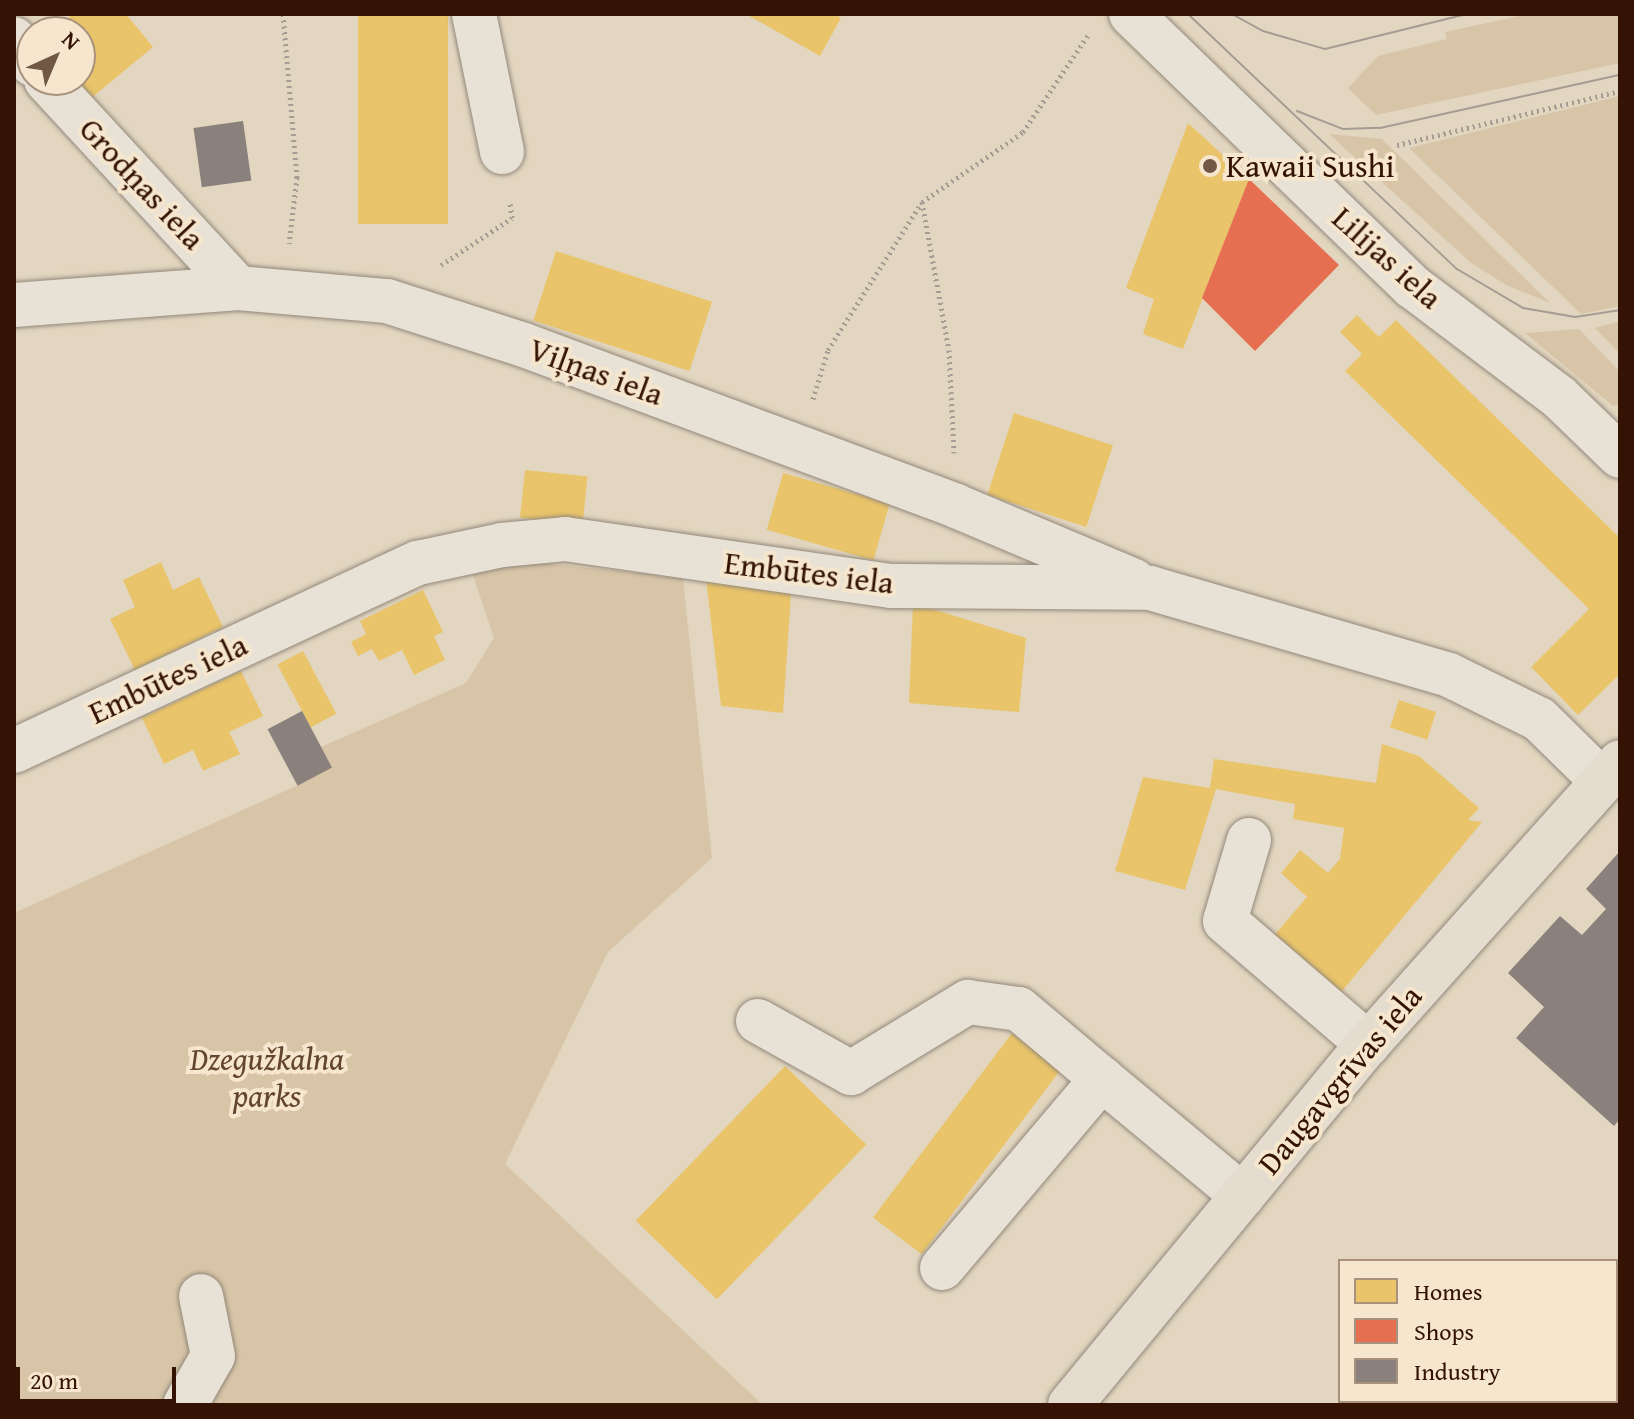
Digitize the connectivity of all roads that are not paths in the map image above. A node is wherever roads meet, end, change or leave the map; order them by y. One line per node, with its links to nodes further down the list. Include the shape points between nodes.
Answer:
1 (474, 14): 4 (street)
2 (1112, 20): 7 (street, Lilijas iela, via 1413,287)
3 (61, 96): 5 (street, Grodņas iela)
4 (502, 152)
5 (238, 288): 6 (street, Viļņas iela); 8 (street, Viļņas iela, via 387,301 524,345 956,506)
6 (14, 305)
7 (1613, 440)
8 (1150, 588): 9 (street, Embūtes iela, via 891,586 565,539 502,545 418,563); 10 (street, Embūtes iela, via 1449,675 1539,719)
9 (14, 751)
10 (1611, 772): 13 (main road, Daugavgrīvas iela)
11 (1249, 840): 13 (street, via 1225,921)
12 (758, 1021): 14 (street, via 851,1073 968,1002 1019,1009)
13 (1368, 1044): 15 (main road, Daugavgrīvas iela)
14 (1102, 1079): 15 (street); 16 (street)
15 (1243, 1196): 19 (main road, Daugavgrīvas iela)
16 (942, 1268)
17 (201, 1296): 18 (street, via 213,1356)
18 (185, 1405)
19 (1070, 1405)

